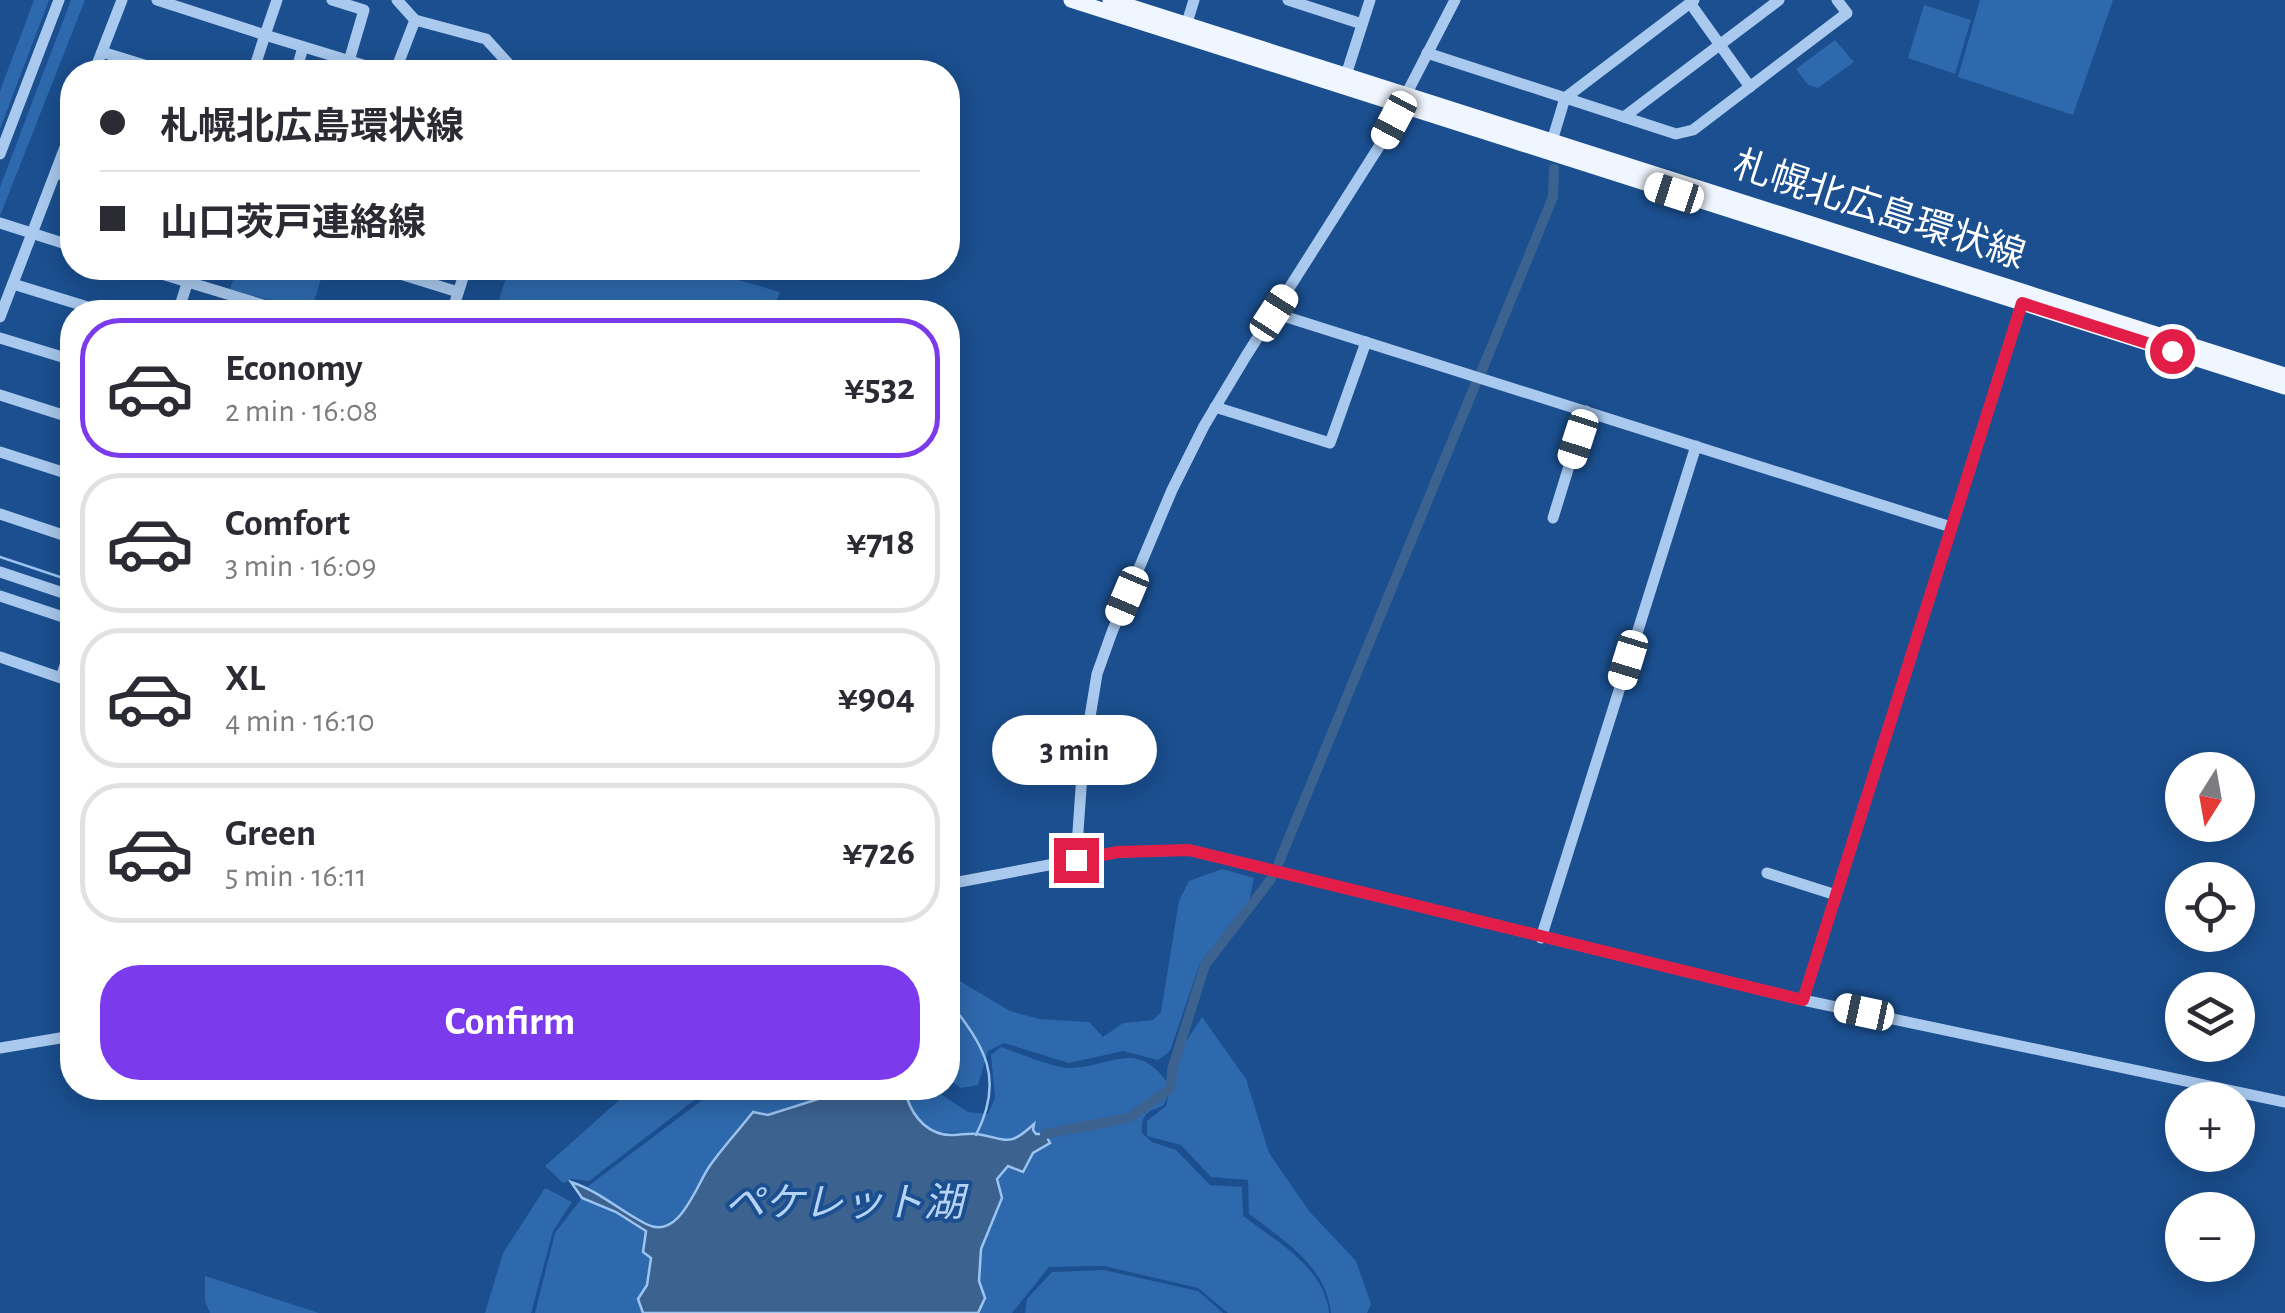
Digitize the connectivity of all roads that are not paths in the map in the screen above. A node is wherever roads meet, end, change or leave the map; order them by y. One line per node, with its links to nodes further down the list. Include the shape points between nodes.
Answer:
1 (59, 0): 38 (street)
2 (122, 0): 23 (street)
3 (157, 0): 20 (street)
4 (277, 0): 20 (street)
5 (332, 0): 29 (street, via 364,10)
6 (397, 0): 17 (street)
7 (1071, 0): 19 (main road, 札幌北広島環状線)
8 (1194, 0): 19 (street)
9 (1288, 0): 16 (street)
10 (1370, 0): 18 (street)
11 (1454, 0): 24 (street)
12 (1779, 0): 21 (street)
13 (1837, 0): 33 (street, via 1846,13)
14 (1118, 1): 19 (main road, 札幌北広島環状線)
15 (1692, 2): 21 (street); 34 (street)
16 (1310, 3): 18 (street)
17 (416, 20): 30 (street); 31 (street, via 486,39)
18 (1362, 24): 32 (street)
19 (1184, 30): 32 (main road, 札幌北広島環状線); 35 (main road, 札幌北広島環状線)
20 (265, 35): 22 (street); 27 (street)
21 (1719, 44): 33 (street); 36 (street)
22 (303, 46): 28 (street); 29 (street)
23 (102, 52): 25 (street); 26 (street)
24 (1427, 54): 34 (street); 35 (street)
25 (99, 60)
26 (128, 60)
27 (257, 60)
28 (299, 60)
29 (348, 60)
30 (400, 60)
31 (505, 60)
32 (1346, 75): 35 (main road, 札幌北広島環状線)
33 (1750, 87): 36 (street, via 1694,130 1676,134)
34 (1565, 98): 36 (street); 37 (street)
35 (1404, 100): 37 (main road, 札幌北広島環状線); 55 (main road, 札幌北広島環状線); 56 (street)
36 (1624, 117)
37 (1552, 141): 61 (main road, 札幌北広島環状線)
38 (0, 154)
39 (60, 162): 40 (street)
40 (56, 173): 41 (street); 43 (street)
41 (60, 174)
42 (0, 223): 43 (street)
43 (32, 233): 44 (street); 49 (street)
44 (60, 242)
45 (181, 280): 48 (street)
46 (420, 280): 50 (street)
47 (462, 280): 50 (street)
48 (188, 282): 52 (street); 53 (street)
49 (13, 284): 51 (street); 57 (street)
50 (458, 292): 54 (street)
51 (65, 300)
52 (182, 300)
53 (229, 300)
54 (456, 300)
55 (2022, 303): 62 (main road, 札幌北広島環状線); 72 (street)
56 (1274, 313): 59 (street); 64 (street)
57 (0, 317)
58 (0, 338): 60 (street)
59 (1366, 342): 64 (street, via 1330,443); 65 (street)
60 (60, 356)
61 (2285, 375)
62 (2285, 387)
63 (0, 395): 66 (street)
64 (1214, 407): 80 (street, via 1172,490 1097,674)
65 (1586, 412): 67 (street); 71 (street)
66 (60, 414)
67 (1696, 446): 72 (street); 84 (street)
68 (0, 452): 69 (street)
69 (60, 471)
70 (0, 514): 73 (street)
71 (1553, 518)
72 (1951, 527): 83 (street)
73 (60, 534)
74 (0, 572): 75 (street)
75 (60, 592)
76 (0, 596): 77 (street)
77 (60, 616)
78 (0, 658): 79 (street)
79 (60, 678)
80 (1076, 860): 82 (street); 84 (street, via 1189,850)
81 (1767, 873): 83 (street)
82 (960, 882)
83 (1836, 895): 85 (street)
84 (1542, 938): 85 (street)
85 (1803, 1000): 88 (street)
86 (60, 1038): 87 (street)
87 (0, 1048)
88 (2285, 1102)

